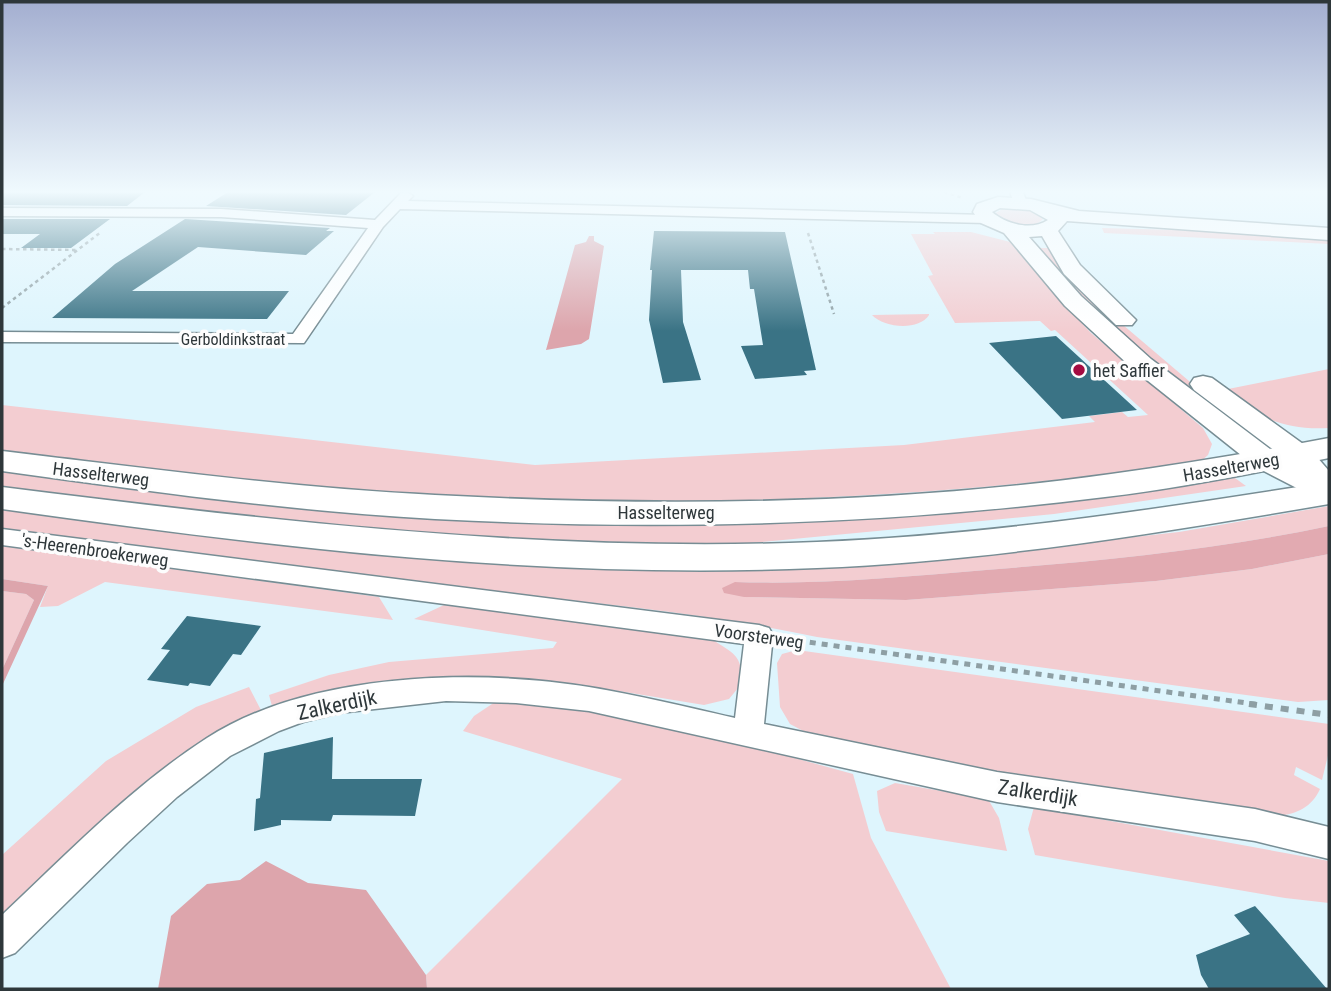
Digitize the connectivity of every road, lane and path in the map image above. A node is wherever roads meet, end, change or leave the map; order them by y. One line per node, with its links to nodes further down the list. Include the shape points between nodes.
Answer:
1 (94, 238): 7 (path)
2 (367, 238): 10 (street, Gerboldinkstraat, via 298,339)
3 (810, 238): 9 (path)
4 (1011, 238): 11 (main road, via 1142,364)
5 (1059, 238): 11 (main road, via 1072,269 1156,349)
6 (2, 249): 7 (path)
7 (78, 250): 8 (path)
8 (2, 308)
9 (834, 314)
10 (2, 337)
11 (1298, 455): 12 (main road, Hasselterweg, via 1170,478 934,504 620,513 328,499); 13 (main road)
12 (2, 461)
13 (1329, 492): 14 (main road, Hasselterweg, via 1038,536 817,555 710,556 384,543)
14 (2, 498)
15 (2, 537): 16 (street, 's-Heerenbroekerweg)
16 (188, 563): 17 (street, Voorsterweg)
17 (759, 635): 18 (path, Voorsterweg); 19 (street)
18 (1329, 715)
19 (748, 734): 20 (street, Zalkerdijk, via 997,787 1255,825); 21 (street, Zalkerdijk, via 589,699 516,691 446,689 352,699 303,710 219,747 166,787)
20 (1329, 843)
21 (2, 940)

